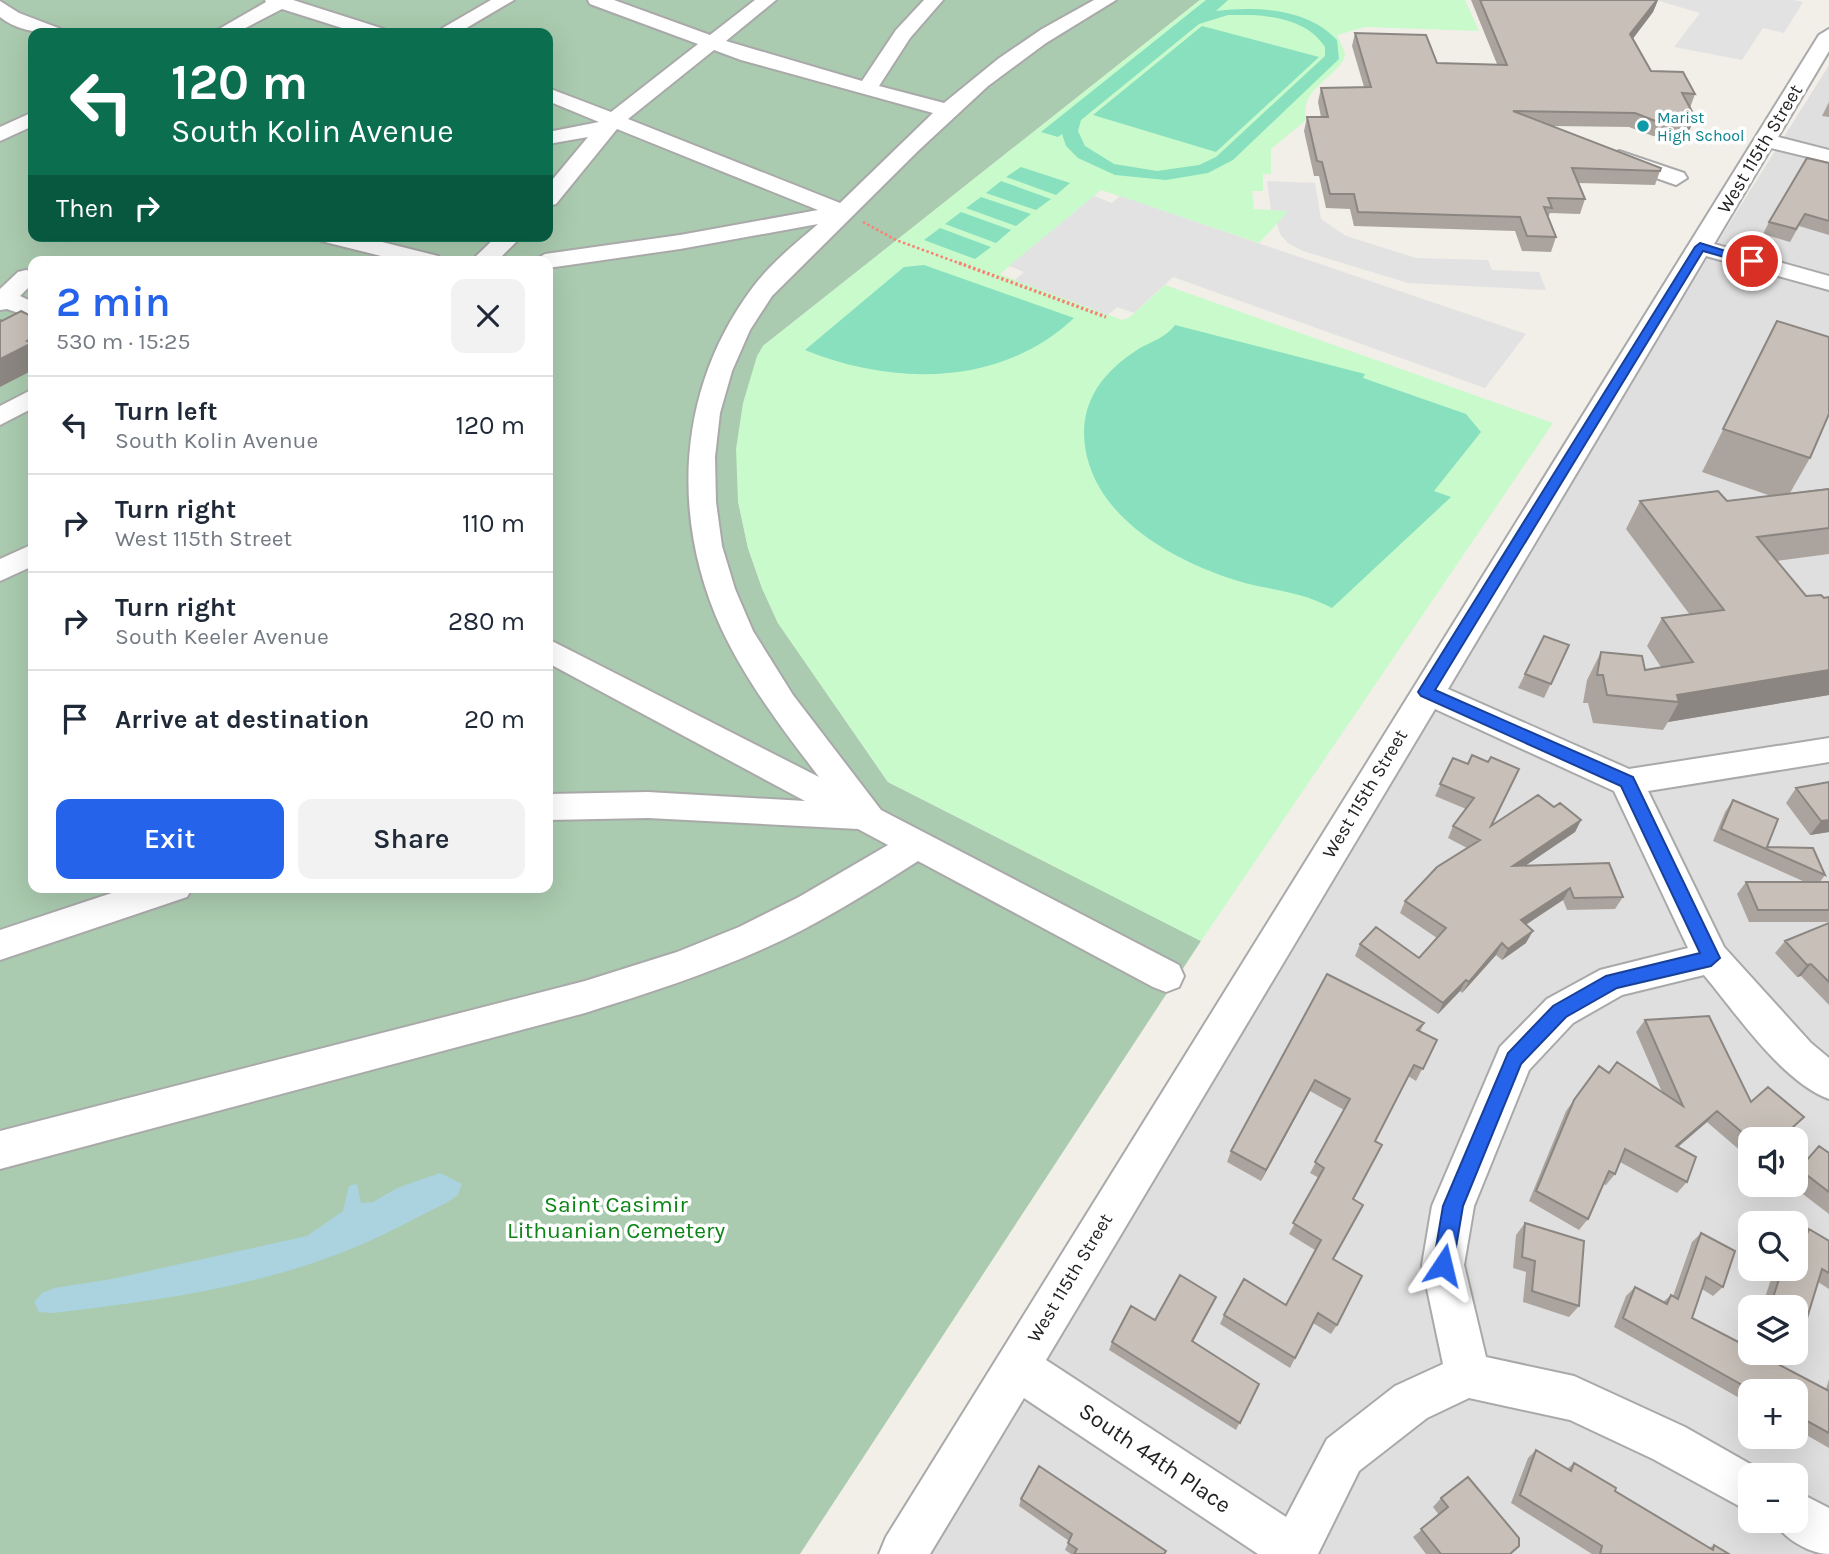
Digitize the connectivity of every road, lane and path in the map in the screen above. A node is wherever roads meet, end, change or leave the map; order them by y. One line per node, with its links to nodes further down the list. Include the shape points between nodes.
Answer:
1 (505, 0): 11 (street)
2 (597, 0): 12 (street)
3 (768, 0): 12 (street)
4 (934, 0): 14 (street, via 903,33)
5 (1107, 0): 16 (street, via 1032,43)
6 (279, 1): 9 (street); 10 (street)
7 (0, 6): 8 (street)
8 (42, 28)
9 (231, 28)
10 (362, 28)
11 (453, 28)
12 (712, 44): 14 (street); 18 (street)
13 (1826, 45): 22 (street, West 115th Street)
14 (867, 88): 16 (street)
15 (553, 96): 18 (street)
16 (949, 111): 27 (street)
17 (28, 120): 19 (street)
18 (610, 124): 20 (street); 26 (street); 27 (street)
19 (5, 132): 21 (street)
20 (553, 137)
21 (28, 138)
22 (1766, 140): 24 (street); 30 (street, West 115th Street)
23 (1597, 148): 25 (street)
24 (1829, 156)
25 (1676, 178)
26 (553, 193)
27 (844, 212): 33 (street); 40 (path, via 896,240); 50 (street, via 792,258 737,330 706,411 699,465 703,520 716,574 738,631 772,688)
28 (353, 242): 31 (street)
29 (504, 242): 32 (street)
30 (1700, 247): 37 (street); 46 (street, West 115th Street)
31 (410, 256)
32 (489, 256)
33 (553, 260)
34 (0, 275): 35 (street)
35 (28, 278)
36 (28, 279): 38 (street)
37 (1829, 284)
38 (3, 301): 39 (street)
39 (28, 309)
40 (1106, 317)
41 (28, 400): 42 (street)
42 (0, 417)
43 (28, 557): 44 (street)
44 (0, 571)
45 (553, 653): 50 (street)
46 (1426, 692): 48 (street); 58 (street, West 115th Street)
47 (1829, 750): 48 (street)
48 (1628, 782): 54 (street)
49 (553, 807): 50 (street, via 648,805)
50 (868, 817): 51 (street)
51 (918, 844): 55 (street); 57 (street, via 773,928 662,973)
52 (157, 893): 53 (street)
53 (0, 945)
54 (1711, 958): 56 (street, via 1797,1055); 59 (street, via 1613,981 1560,1011 1514,1059 1453,1206 1443,1265)
55 (1166, 976)
56 (1829, 1082)
57 (0, 1150)
58 (1017, 1367): 63 (street, South 44th Place); 64 (street, West 115th Street)
59 (1468, 1375): 60 (street, via 1574,1398); 63 (street, via 1411,1402 1343,1455)
60 (1738, 1482)
61 (1808, 1522): 62 (street)
62 (1829, 1534)
63 (1293, 1552)
64 (903, 1554)

